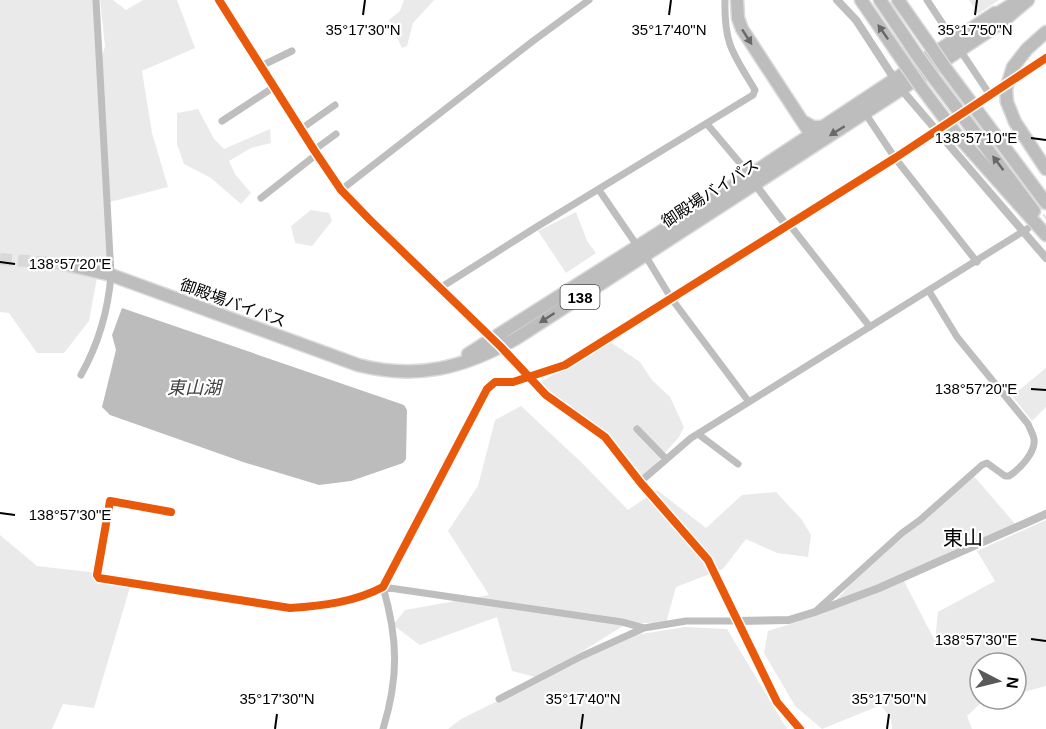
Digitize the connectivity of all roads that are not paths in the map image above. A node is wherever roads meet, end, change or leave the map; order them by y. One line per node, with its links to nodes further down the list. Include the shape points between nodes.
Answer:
1 (96, 0): 49 (street)
2 (219, 0): 19 (street)
3 (589, 0): 37 (street)
4 (725, 0): 26 (street, via 729,46 755,90)
5 (737, 0): 25 (highway, one-way to 25, via 742,29)
6 (837, 0): 20 (street, via 856,20)
7 (861, 0): 44 (highway, one-way to 7, bridge, via 957,135)
8 (880, 0): 42 (highway, one-way to 8, bridge)
9 (927, 0): 16 (street)
10 (1012, 0): 14 (highway, 御殿場バイパス / 138)
11 (1019, 0): 14 (highway)
12 (1029, 0): 16 (highway, 御殿場バイパス / 138, via 1001,23)
13 (901, 2): 40 (highway, bridge)
14 (987, 20): 16 (highway, 御殿場バイパス / 138)
15 (1045, 33): 35 (highway, bridge, via 1013,67 1006,89 1015,122)
16 (957, 45): 18 (street, via 987,97); 20 (highway, 御殿場バイパス / 138)
17 (292, 51): 19 (street)
18 (1046, 58)
19 (261, 66): 21 (street)
20 (898, 85): 23 (highway, 御殿場バイパス / 138); 27 (highway, 御殿場バイパス / 138); 29 (street)
21 (274, 87): 24 (street); 28 (street)
22 (335, 105): 28 (street)
23 (865, 113): 32 (highway, 御殿場バイパス / 138, one-way to 32); 34 (street)
24 (222, 121)
25 (804, 122): 27 (highway); 31 (highway)
26 (707, 124): 36 (street); 38 (street)
27 (823, 127): 31 (highway, 御殿場バイパス / 138)
28 (301, 129): 33 (street)
29 (938, 129): 34 (street); 43 (street)
30 (336, 134): 33 (street)
31 (810, 135): 32 (highway); 36 (highway, 御殿場バイパス / 138)
32 (808, 149): 36 (highway, 御殿場バイパス / 138)
33 (315, 152): 37 (street); 39 (street)
34 (895, 158): 41 (street); 47 (street)
35 (1046, 169)
36 (752, 179): 41 (street); 45 (highway, 御殿場バイパス / 138)
37 (341, 190): 50 (street)
38 (599, 190): 45 (street); 50 (street)
39 (261, 198)
40 (1046, 202)
41 (786, 225): 52 (street); 53 (street)
42 (1046, 226)
43 (1026, 230): 46 (street); 47 (street)
44 (1046, 235)
45 (641, 251): 52 (street); 54 (highway, 御殿場バイパス / 138)
46 (1046, 258)
47 (977, 262): 51 (street)
48 (64, 264): 49 (highway, 御殿場バイパス / 138)
49 (111, 275): 54 (highway, 御殿場バイパス / 138, via 339,360 374,369 422,369); 55 (street, via 99,339)
50 (440, 288): 54 (street)
51 (929, 291): 53 (street); 66 (street, via 957,337 1028,424 1033,447 1024,463 1009,476 987,463 982,465)
52 (671, 298): 56 (street, via 565,365); 57 (street)
53 (870, 327): 57 (street)
54 (497, 344): 56 (street)
55 (81, 375)
56 (529, 377): 62 (street, via 546,395 605,437); 65 (street, via 495,382 487,389)
57 (749, 402): 59 (street)
58 (637, 429): 60 (street)
59 (698, 434): 60 (street); 61 (street)
60 (666, 459): 62 (street)
61 (738, 464)
62 (640, 482): 67 (street, via 708,560)
63 (171, 512): 65 (street, via 110,501 99,578 290,608 369,595)
64 (1046, 514): 66 (street)
65 (383, 587): 68 (street); 70 (street, via 393,619 396,666)
66 (815, 612): 67 (street, via 789,620)
67 (738, 621): 68 (street, via 686,621); 71 (street, via 777,702)
68 (644, 628): 69 (street)
69 (499, 699)
70 (383, 729)
71 (800, 729)

